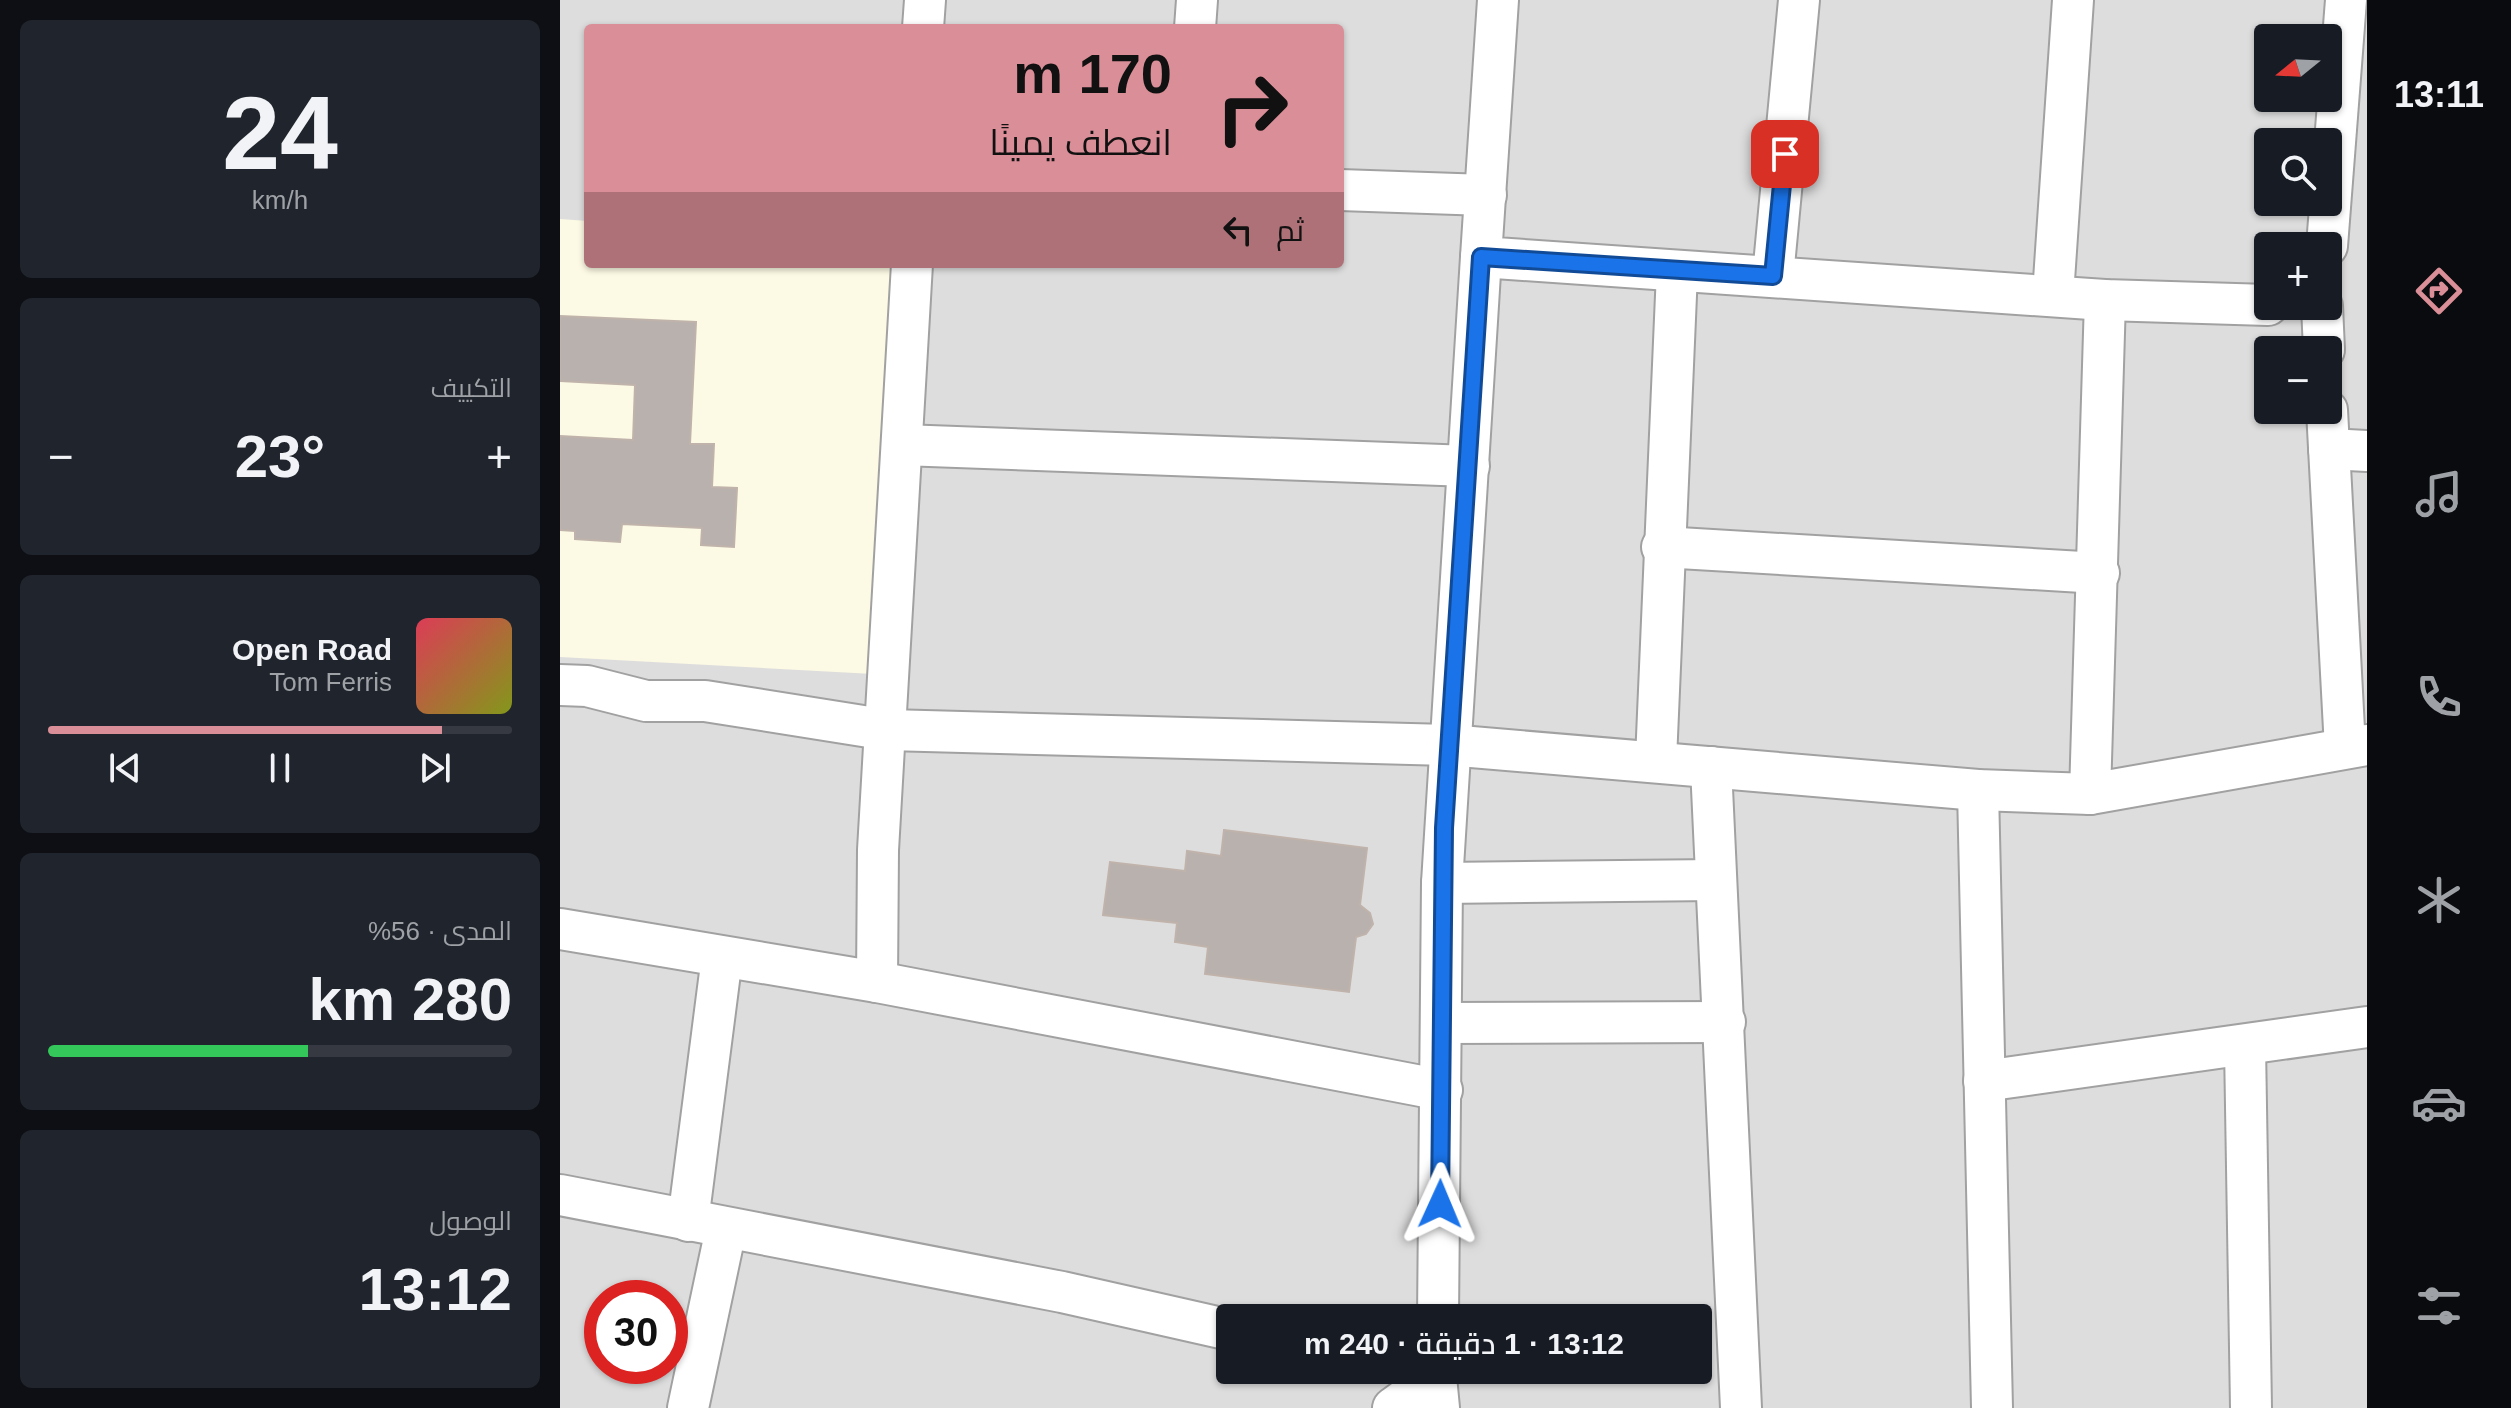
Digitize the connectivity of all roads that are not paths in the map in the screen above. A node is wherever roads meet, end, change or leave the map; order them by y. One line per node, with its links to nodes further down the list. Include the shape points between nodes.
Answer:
1 (925, 0): 7 (street)
2 (1197, 0): 8 (street)
3 (1498, 0): 10 (street)
4 (1799, 0): 15 (street)
5 (2073, 0): 16 (street)
6 (2346, 0): 11 (street)
7 (923, 24)
8 (1195, 24)
9 (1344, 190): 10 (street)
10 (1486, 195): 12 (street)
11 (2328, 232)
12 (1481, 257): 14 (street); 21 (street)
13 (912, 268): 20 (street)
14 (1677, 272): 15 (street); 22 (street)
15 (1773, 276): 16 (street)
16 (2053, 295): 17 (street)
17 (2105, 300): 18 (street); 23 (street)
18 (2254, 305)
19 (2341, 437): 27 (street)
20 (902, 445): 21 (street); 25 (street)
21 (1469, 466): 26 (street)
22 (1662, 547): 23 (street); 28 (street)
23 (2099, 573): 31 (street)
24 (560, 685): 25 (street, via 646,701 705,701)
25 (888, 730): 26 (street); 36 (street, via 878,850)
26 (1448, 745): 28 (street); 33 (street)
27 (2356, 746): 31 (street)
28 (1656, 760): 29 (street)
29 (1711, 767): 30 (street); 32 (street)
30 (1978, 790): 31 (street); 41 (street)
31 (2090, 794)
32 (1716, 880): 33 (street); 37 (street)
33 (1442, 883): 38 (street)
34 (560, 929): 35 (street)
35 (722, 957): 36 (street); 44 (street)
36 (877, 982): 42 (street)
37 (1725, 1022): 38 (street); 51 (street)
38 (1442, 1023): 42 (street)
39 (2367, 1027): 40 (street)
40 (2245, 1046): 41 (street); 53 (street)
41 (1984, 1081): 52 (street)
42 (1442, 1090): 46 (street)
43 (560, 1195): 44 (street)
44 (688, 1221): 45 (street)
45 (726, 1229): 47 (street, via 1062,1292); 49 (street)
46 (1438, 1304)
47 (1216, 1327)
48 (1425, 1384): 50 (street)
49 (688, 1408)
50 (1393, 1408)
51 (1741, 1408)
52 (1992, 1408)
53 (2251, 1408)

